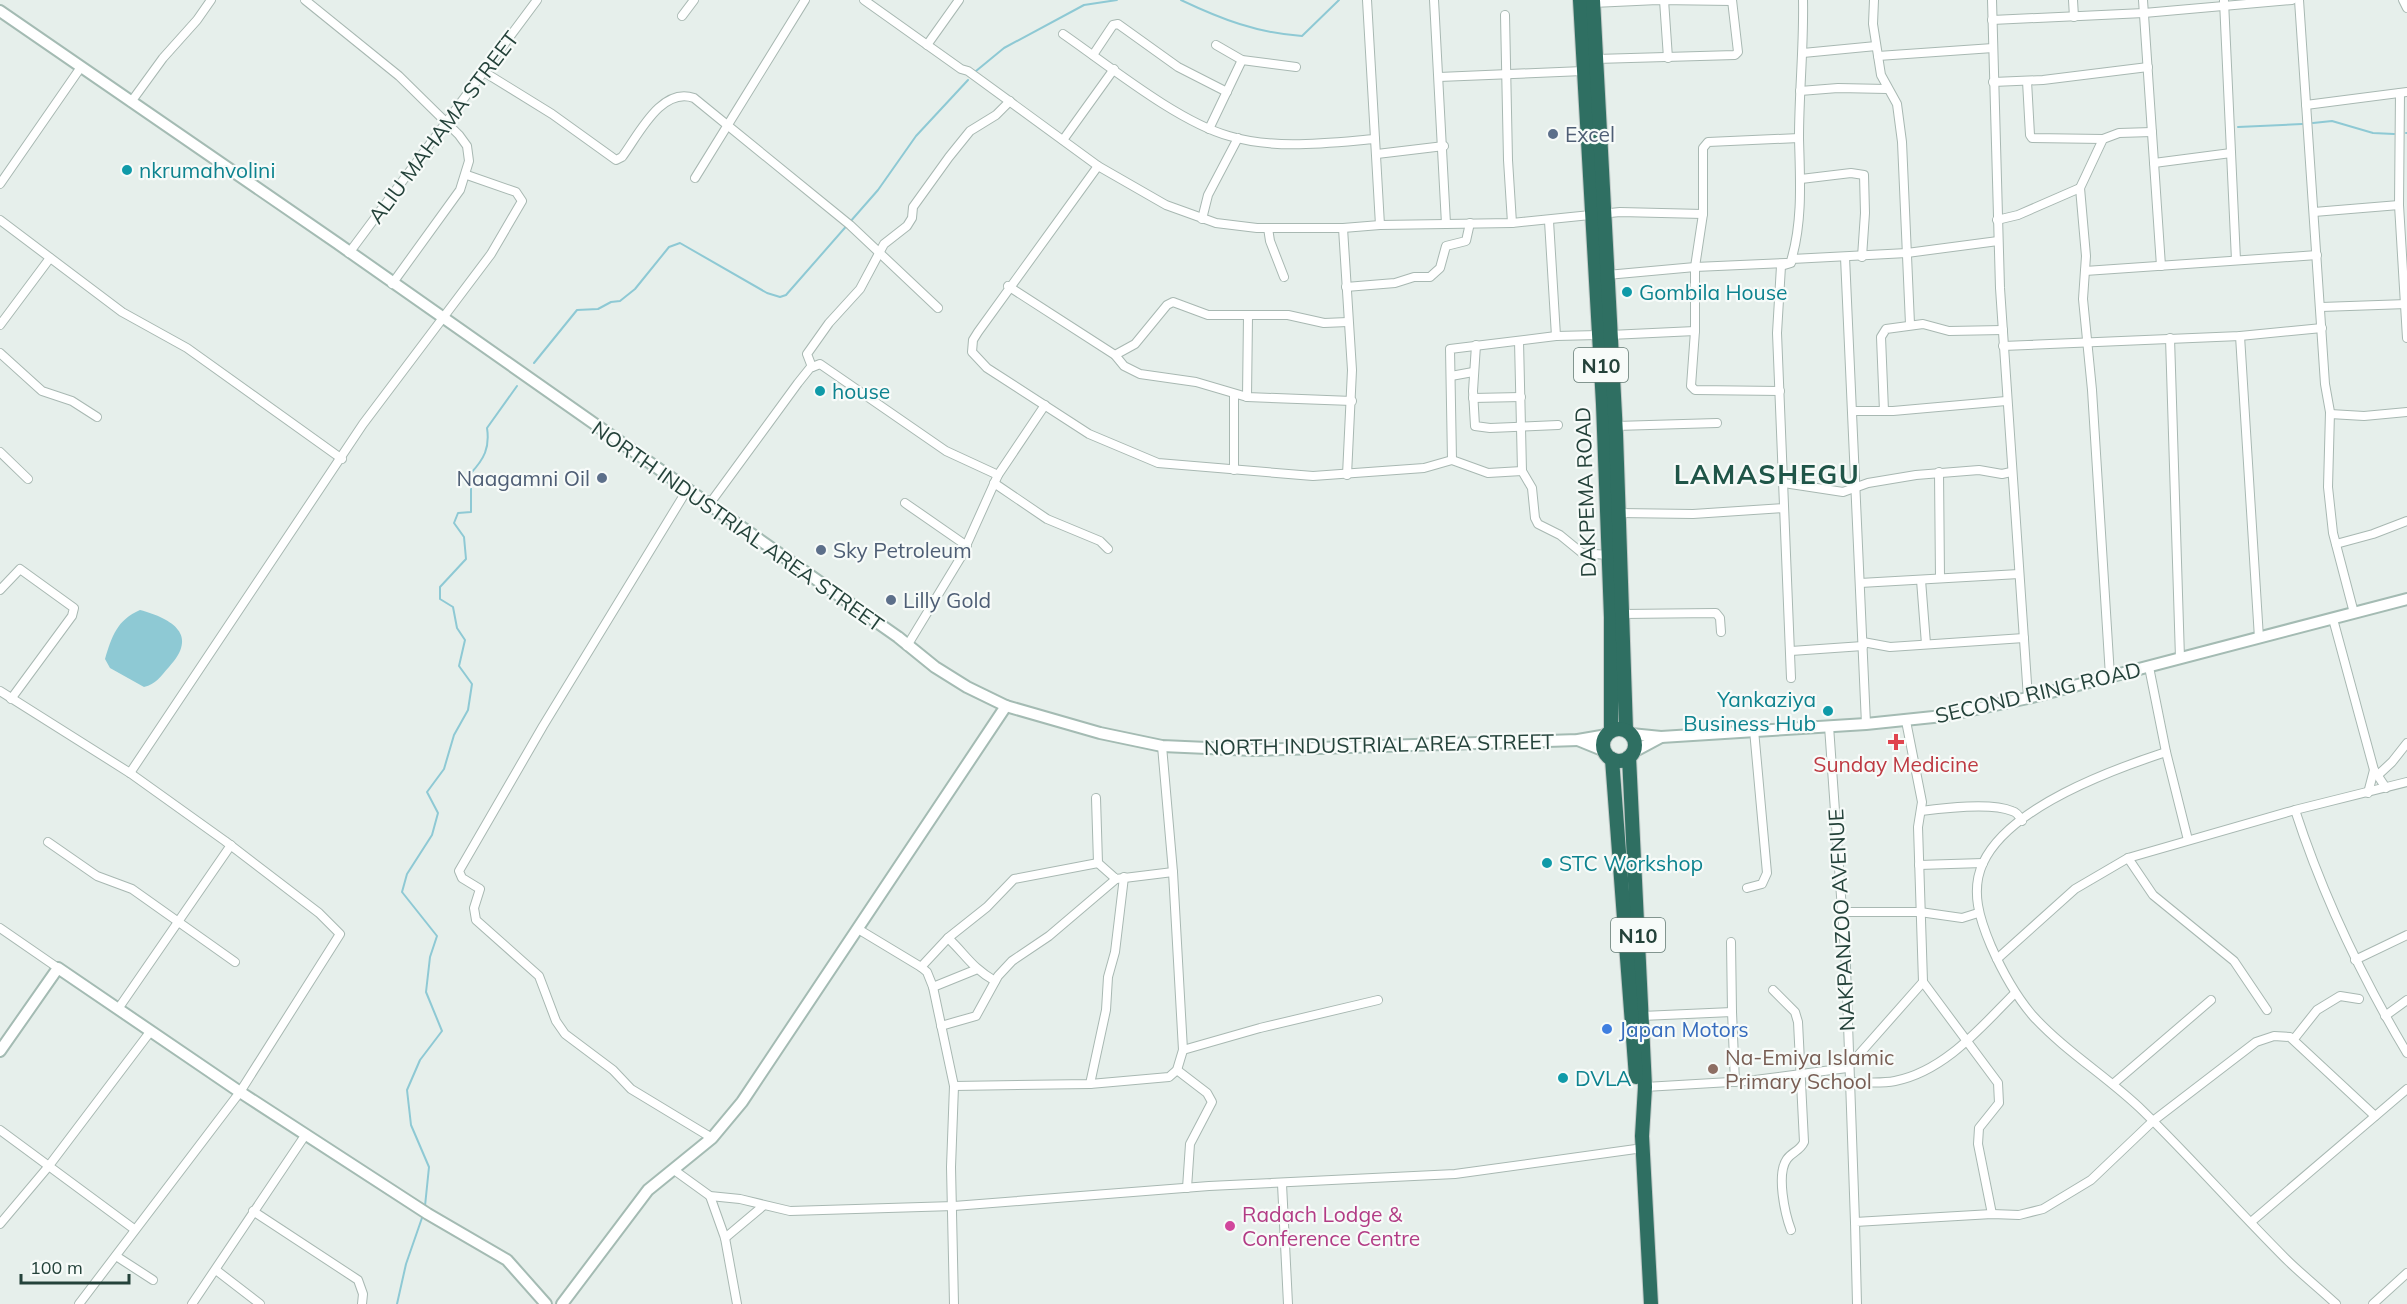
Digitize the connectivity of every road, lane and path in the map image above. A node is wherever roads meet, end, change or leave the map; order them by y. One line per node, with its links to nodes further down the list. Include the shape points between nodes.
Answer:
1 (211, 0): 55 (street)
2 (305, 0): 57 (street, via 382,61)
3 (537, 0): 45 (street, ALIU MAHAMA STREET)
4 (694, 0): 26 (street)
5 (805, 0): 58 (street)
6 (959, 0): 30 (street)
7 (1367, 0): 63 (street)
8 (1434, 0): 47 (street)
9 (1664, 0): 10 (street); 20 (street); 37 (street)
10 (1732, 0): 37 (street, via 1738,52)
11 (1803, 0): 34 (street)
12 (1874, 0): 32 (street)
13 (1992, 0): 28 (street)
14 (2073, 0): 27 (street)
15 (2143, 0): 24 (street)
16 (2292, 0): 21 (street)
17 (2299, 0): 56 (street)
18 (2403, 0): 22 (street)
19 (866, 1): 30 (street)
20 (1589, 1): 38 (highway, DAKPEMA ROAD / N10); 44 (highway, DAKPEMA ROAD / N10)
21 (2224, 2): 24 (street); 67 (street)
22 (2407, 8)
23 (0, 11): 40 (main road, NORTH INDUSTRIAL AREA STREET)
24 (2144, 13): 27 (street); 42 (street)
25 (1505, 15): 46 (street)
26 (682, 16)
27 (2074, 17): 28 (street)
28 (1992, 20): 33 (street)
29 (1063, 34): 35 (street)
30 (927, 45): 54 (street)
31 (1216, 45): 39 (street)
32 (1876, 46): 34 (street); 36 (street)
33 (1993, 48): 36 (street); 49 (street)
34 (1803, 53): 51 (street)
35 (1093, 55): 43 (street); 52 (street, via 1113,25 1118,24 1178,67)
36 (1878, 56): 50 (street)
37 (1668, 58): 38 (street)
38 (1596, 59): 79 (highway, DAKPEMA ROAD / N10)
39 (1242, 60): 41 (street); 52 (street)
40 (81, 67): 55 (main road, NORTH INDUSTRIAL AREA STREET); 74 (street)
41 (1296, 67)
42 (2148, 67): 48 (street); 60 (street)
43 (1114, 69): 59 (street); 65 (street)
44 (1583, 70): 46 (street); 79 (highway, DAKPEMA ROAD / N10)
45 (484, 72): 57 (street, ALIU MAHAMA STREET); 58 (street, via 616,160 663,103 675,97 694,98)
46 (1507, 74): 47 (street); 86 (street)
47 (1439, 77): 66 (street)
48 (2027, 81): 49 (street); 64 (street, via 2032,138)
49 (1993, 82): 82 (street)
50 (1887, 89): 51 (street); 93 (street, via 1898,107)
51 (1800, 91): 62 (street)
52 (1227, 92): 59 (street)
53 (2403, 93): 56 (street); 76 (street)
54 (1010, 101): 65 (street); 91 (street, via 970,131 913,207 907,226)
55 (132, 102): 92 (main road, NORTH INDUSTRIAL AREA STREET)
56 (2306, 105): 77 (street)
57 (447, 123): 71 (street, via 466,146); 92 (street, ALIU MAHAMA STREET)
58 (727, 128): 72 (street); 91 (street, via 777,163)
59 (1209, 129): 61 (street)
60 (2152, 132): 64 (street, via 2119,133); 69 (street)
61 (1238, 138): 63 (street, via 1310,144); 80 (street, via 1212,186)
62 (1799, 138): 73 (street); 78 (street, via 1705,143)
63 (1375, 139): 68 (street)
64 (2103, 139): 75 (street)
65 (1063, 141): 70 (street)
66 (1443, 146): 68 (street); 84 (street)
67 (2231, 153): 69 (street); 98 (street)
68 (1377, 154): 87 (street)
69 (2154, 163): 100 (street)
70 (1098, 165): 80 (street, via 1154,199); 106 (street)
71 (466, 175): 105 (street, via 448,207); 112 (street, via 516,192 522,205)
72 (695, 178)
73 (1801, 179): 95 (street, via 1864,175); 99 (street)
74 (0, 184)
75 (2080, 188): 82 (street); 102 (street)
76 (2398, 205): 77 (street); 108 (street)
77 (2314, 212): 94 (street)
78 (1703, 214): 79 (street); 101 (street)
79 (1599, 215): 83 (street); 103 (highway, DAKPEMA ROAD / N10); 119 (highway, DAKPEMA ROAD / N10)
80 (1202, 219): 88 (street)
81 (0, 220): 96 (street)
82 (1997, 220): 90 (street)
83 (1550, 221): 86 (street); 120 (street)
84 (1446, 224): 85 (street); 87 (street)
85 (1470, 224): 86 (street); 107 (street, via 1466,240 1446,246 1440,268 1430,277)
86 (1512, 224)
87 (1380, 225): 89 (street)
88 (1268, 228): 89 (street); 104 (street)
89 (1343, 228): 107 (street)
90 (1998, 241): 93 (street); 117 (street)
91 (878, 252): 110 (street); 130 (street, via 860,289 807,354)
92 (349, 253): 105 (main road, NORTH INDUSTRIAL AREA STREET)
93 (1906, 253): 95 (street); 114 (street)
94 (2317, 255): 98 (street); 109 (street)
95 (1862, 256): 97 (street)
96 (50, 258): 115 (street); 151 (street, via 122,312 187,348)
97 (1845, 258): 99 (street, via 1792,259); 141 (street)
98 (2236, 260): 100 (street)
99 (1791, 263): 101 (street); 133 (street, via 1781,266 1779,278)
100 (2161, 266): 102 (street)
101 (1695, 267): 103 (street); 118 (street)
102 (2085, 271): 125 (street)
103 (1607, 275): 119 (highway, DAKPEMA ROAD / N10)
104 (1284, 277)
105 (392, 284): 112 (main road, NORTH INDUSTRIAL AREA STREET)
106 (1008, 286): 129 (street); 140 (street, via 973,340 972,352 987,368)
107 (1346, 287): 113 (street)
108 (2406, 304): 109 (street); 123 (street)
109 (2321, 307): 116 (street)
110 (938, 308)
111 (1248, 316): 113 (street, via 1288,315 1324,323); 129 (street, via 1208,315 1170,303 1135,344); 135 (street)
112 (443, 319): 151 (street, via 363,424); 162 (main road, NORTH INDUSTRIAL AREA STREET)
113 (1348, 322): 138 (street)
114 (1910, 324): 117 (street, via 1927,324 1949,331); 142 (street, via 1881,333)
115 (0, 325)
116 (2322, 328): 121 (street); 144 (street)
117 (2003, 330): 127 (street)
118 (1695, 332): 119 (street); 133 (street, via 1693,388)
119 (1604, 335): 120 (street); 148 (highway, DAKPEMA ROAD / N10); 171 (highway, DAKPEMA ROAD / N10)
120 (1556, 336): 124 (street)
121 (2240, 336): 122 (street); 183 (street)
122 (2169, 338): 125 (street); 188 (street)
123 (2407, 338)
124 (1519, 341): 126 (street); 136 (street)
125 (2087, 342): 127 (street); 190 (street)
126 (1476, 345): 131 (street); 132 (street, via 1450,349)
127 (2003, 346): 139 (street)
128 (0, 353): 145 (street, via 42,391 72,400)
129 (1115, 355): 134 (street, via 1124,366 1140,374 1196,382)
130 (812, 367): 159 (street, via 821,365 946,451); 164 (street)
131 (1473, 372): 132 (street); 137 (street)
132 (1451, 376): 152 (street)
133 (1780, 391): 160 (street)
134 (1234, 394): 135 (street); 153 (street)
135 (1247, 397): 138 (street)
136 (1521, 397): 137 (street); 149 (street)
137 (1473, 398): 149 (street, via 1475,426)
138 (1352, 401): 157 (street)
139 (2007, 401): 142 (street); 156 (street)
140 (1045, 405): 153 (street, via 1089,434 1148,460); 159 (street)
141 (1853, 411): 142 (street); 161 (street)
142 (1884, 411)
143 (2407, 412): 144 (street)
144 (2330, 414): 168 (street, via 2328,487)
145 (96, 417)
146 (1717, 423): 148 (street)
147 (1558, 425): 149 (street)
148 (1616, 426): 166 (highway, DAKPEMA ROAD / N10)
149 (1522, 428): 154 (street)
150 (0, 452): 158 (street)
151 (342, 459): 209 (street)
152 (1452, 460): 154 (street, via 1488,473); 157 (street, via 1424,468)
153 (1234, 470): 157 (street)
154 (1522, 471): 171 (street, via 1532,488 1539,524 1582,553)
155 (1939, 472): 156 (street); 161 (street); 173 (street)
156 (2011, 472): 172 (street)
157 (1347, 475)
158 (28, 479)
159 (996, 479): 169 (street); 170 (street, via 1040,515 1100,541)
160 (1784, 483): 161 (street, via 1842,492); 165 (street)
161 (1857, 486): 175 (street)
162 (687, 490): 164 (main road, NORTH INDUSTRIAL AREA STREET); 281 (street, via 459,871 462,878 480,889 474,908 476,920 539,976 561,1029 614,1070 631,1089)
163 (905, 503): 169 (street)
164 (708, 506): 186 (main road, NORTH INDUSTRIAL AREA STREET)
165 (1784, 508): 166 (street, via 1693,514); 187 (street)
166 (1619, 513): 179 (highway, DAKPEMA ROAD / N10)
167 (2407, 521): 168 (street)
168 (2336, 544): 178 (street)
169 (967, 546): 186 (street)
170 (1108, 549)
171 (1608, 555): 201 (highway, DAKPEMA ROAD / N10, via 1613,699)
172 (2019, 574): 173 (street); 182 (street)
173 (1940, 578): 174 (street)
174 (1921, 580): 175 (street); 185 (street)
175 (1860, 584): 184 (street)
176 (0, 590): 194 (street, via 20,569 74,608)
177 (2407, 599): 178 (main road, SECOND RING ROAD)
178 (2354, 613): 180 (main road, SECOND RING ROAD)
179 (1622, 614): 181 (street, via 1716,613); 200 (highway, DAKPEMA ROAD / N10)
180 (2333, 619): 183 (main road, SECOND RING ROAD); 210 (street)
181 (1721, 632)
182 (2024, 638): 185 (street); 193 (street)
183 (2259, 638): 188 (main road, SECOND RING ROAD)
184 (1863, 644): 185 (street); 187 (street); 197 (street)
185 (1926, 644)
186 (908, 646): 195 (main road, NORTH INDUSTRIAL AREA STREET, via 967,687)
187 (1791, 651): 191 (street)
188 (2180, 658): 189 (main road, SECOND RING ROAD)
189 (2149, 667): 190 (main road, SECOND RING ROAD); 206 (street)
190 (2110, 676): 193 (main road, SECOND RING ROAD)
191 (1791, 678)
192 (0, 691): 194 (street)
193 (2028, 698): 196 (main road, SECOND RING ROAD)
194 (11, 699): 209 (street)
195 (1006, 706): 205 (main road, NORTH INDUSTRIAL AREA STREET, via 1090,731); 233 (main road)
196 (1906, 721): 197 (main road, SECOND RING ROAD); 216 (street)
197 (1866, 724): 198 (main road, SECOND RING ROAD)
198 (1829, 726): 199 (main road, SECOND RING ROAD); 228 (street, NAKPANZOO AVENUE)
199 (1754, 730): 202 (main road, SECOND RING ROAD); 227 (street, via 1767,873 1762,884)
200 (1628, 732): 201 (highway); 202 (main road, SECOND RING ROAD); 207 (highway, N10, via 1635,742)
201 (1609, 733): 203 (main road, NORTH INDUSTRIAL AREA STREET); 208 (highway, N10, via 1604,741)
202 (1661, 737): 207 (main road, SECOND RING ROAD)
203 (1578, 740): 205 (main road, NORTH INDUSTRIAL AREA STREET, via 1253,750); 208 (main road, NORTH INDUSTRIAL AREA STREET)
204 (2407, 743): 210 (street, via 2392,762)
205 (1162, 746): 225 (street)
206 (2166, 752): 217 (street, via 2077,786); 218 (street)
207 (1631, 754): 208 (highway, via 1619,760); 243 (highway, N10)
208 (1608, 755): 243 (highway, N10)
209 (130, 773): 220 (street)
210 (2376, 773): 212 (street); 213 (street)
211 (2407, 782): 212 (street)
212 (2386, 788): 213 (street)
213 (2368, 793): 215 (street)
214 (1096, 798): 222 (street)
215 (2295, 810): 218 (street); 238 (street, via 2314,868)
216 (1921, 811): 217 (street, via 2001,809 2012,811); 224 (street)
217 (2022, 821): 223 (street, via 2001,838)
218 (2188, 840): 221 (street)
219 (48, 842): 231 (street, via 97,876 132,889)
220 (231, 845): 231 (street); 275 (street, via 340,934)
221 (2128, 858): 237 (street, via 2075,889); 254 (street, via 2153,896 2234,961)
222 (1098, 863): 226 (street); 235 (street, via 1014,879)
223 (1983, 863): 224 (street); 230 (street, via 1976,900)
224 (1919, 865): 229 (street)
225 (1173, 873): 226 (street); 262 (street)
226 (1120, 878): 244 (street, via 1012,961); 270 (street, via 1115,952)
227 (1747, 888)
228 (1842, 912): 229 (street); 265 (street, NAKPANZOO AVENUE)
229 (1920, 912): 230 (street, via 1962,918); 245 (street)
230 (1978, 913): 237 (street)
231 (177, 922): 239 (street); 253 (street)
232 (0, 928): 241 (street)
233 (858, 929): 240 (street); 281 (main road, via 742,1102)
234 (2407, 935): 238 (street)
235 (948, 938): 240 (street); 242 (street)
236 (1731, 942): 255 (street)
237 (1997, 959): 248 (street)
238 (2355, 960): 257 (street)
239 (235, 962)
240 (921, 967): 246 (street)
241 (58, 968): 253 (main road); 263 (main road)
242 (975, 970): 244 (street); 246 (street)
243 (1633, 972): 256 (highway, N10); 276 (highway, N10, via 1638,1100)
244 (995, 981): 258 (street, via 976,1016)
245 (1923, 982): 261 (street); 265 (street)
246 (933, 987): 258 (street)
247 (1773, 990): 267 (street, via 1797,1016)
248 (2015, 993): 261 (street); 271 (street, via 2066,1048)
249 (2359, 999): 260 (street, via 2340,996 2317,1010)
250 (1378, 1000): 262 (street)
251 (2211, 1000): 271 (street)
252 (2407, 1000): 257 (street)
253 (118, 1009): 259 (main road)
254 (2267, 1010)
255 (1732, 1011): 256 (street); 268 (street)
256 (1642, 1016): 273 (highway, N10)
257 (2385, 1016): 264 (street)
258 (940, 1026): 272 (street)
259 (150, 1032): 275 (main road); 283 (street)
260 (2294, 1039): 277 (street); 278 (street, via 2282,1035 2251,1045)
261 (1967, 1040): 269 (street, via 1949,1056 1910,1077); 291 (street, via 1998,1083 2000,1094 1995,1111 1979,1128 1978,1144)
262 (1183, 1050): 266 (street)
263 (0, 1051)
264 (2407, 1053)
265 (1848, 1068): 267 (street); 269 (street, NAKPANZOO AVENUE)
266 (1177, 1070): 270 (street, via 1169,1077); 286 (street, via 1207,1093 1212,1102 1190,1144)
267 (1801, 1074): 268 (street); 296 (street, via 1804,1142 1785,1162 1783,1178 1784,1213)
268 (1735, 1082): 273 (street)
269 (1848, 1082): 292 (street, NAKPANZOO AVENUE)
270 (1090, 1084): 272 (street)
271 (2113, 1084): 278 (street)
272 (954, 1086): 289 (street)
273 (1645, 1087): 276 (highway, N10)
274 (2407, 1089): 277 (street)
275 (240, 1092): 280 (main road); 295 (street)
276 (1642, 1113): 282 (highway, N10)
277 (2375, 1116): 293 (street)
278 (2153, 1122): 291 (street, via 2098,1174 2055,1204 2030,1213); 293 (street)
279 (0, 1130): 283 (street)
280 (306, 1134): 290 (street); 306 (main road, via 507,1260)
281 (712, 1138): 284 (main road)
282 (1643, 1148): 285 (street, via 1455,1174); 311 (highway, N10)
283 (48, 1167): 294 (street); 295 (street)
284 (674, 1170): 287 (street); 307 (main road, via 648,1190)
285 (1282, 1184): 286 (street); 310 (street)
286 (1187, 1188): 289 (street)
287 (710, 1196): 288 (street); 297 (street)
288 (764, 1206): 289 (street, via 790,1211); 297 (street)
289 (954, 1206): 309 (street)
290 (254, 1211): 299 (street); 305 (street, via 358,1280)
291 (1992, 1214): 292 (street)
292 (1855, 1222): 312 (street, NAKPANZOO AVENUE)
293 (2251, 1222): 313 (street)
294 (0, 1224)
295 (134, 1229): 298 (street)
296 (1791, 1230)
297 (725, 1238): 308 (street)
298 (116, 1256): 301 (street); 302 (street)
299 (216, 1270): 303 (street); 304 (street)
300 (2407, 1273): 314 (street)
301 (153, 1280)
302 (79, 1304)
303 (192, 1304)
304 (260, 1304)
305 (362, 1304)
306 (546, 1304)
307 (562, 1304)
308 (737, 1304)
309 (954, 1304)
310 (1288, 1304)
311 (1651, 1304)
312 (1857, 1304)
313 (2336, 1304)
314 (2373, 1304)

